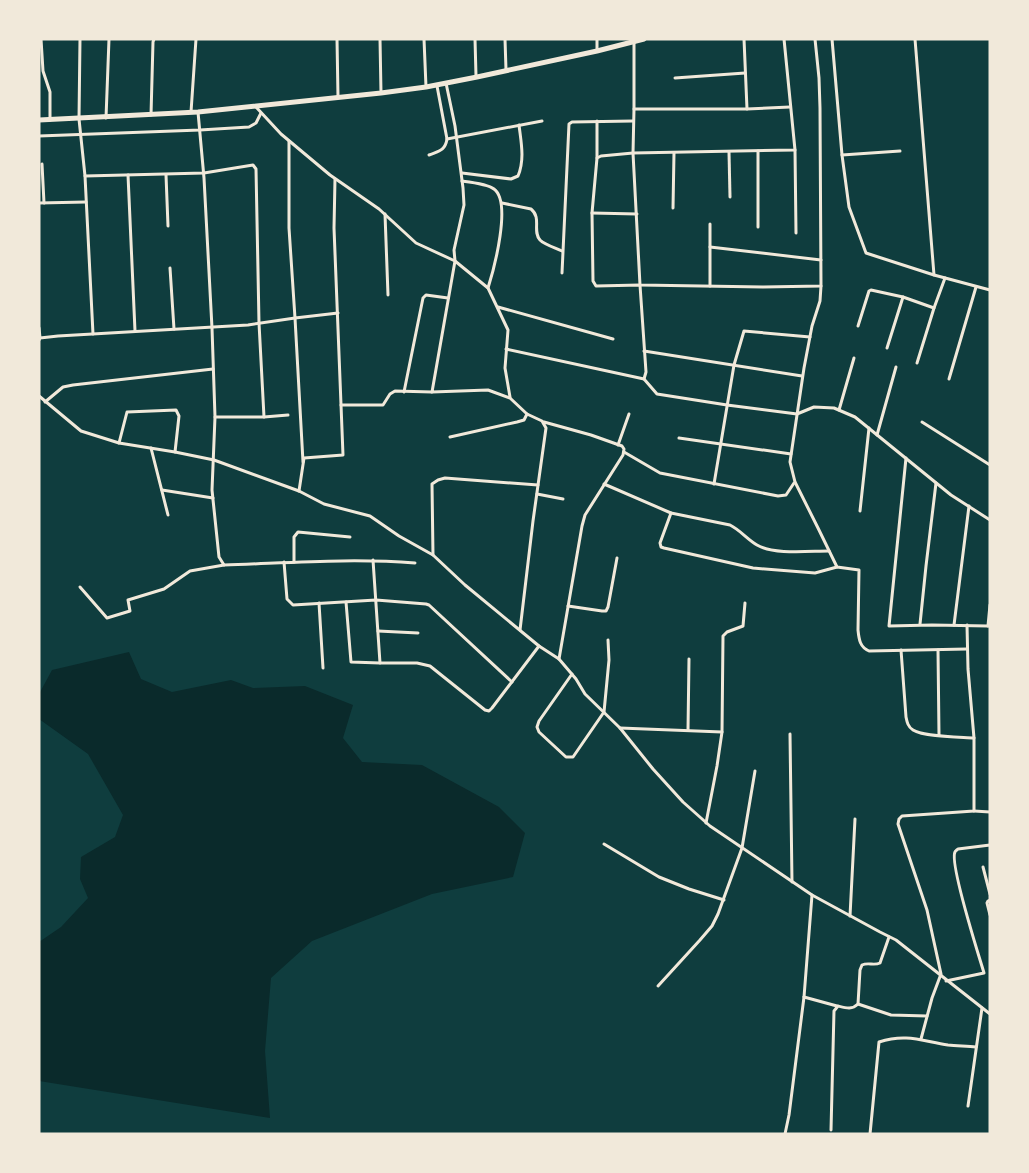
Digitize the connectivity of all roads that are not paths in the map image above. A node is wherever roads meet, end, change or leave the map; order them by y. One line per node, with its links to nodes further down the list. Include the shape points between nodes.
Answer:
1 (41, 39): 21 (street)
2 (80, 39): 38 (street)
3 (109, 39): 37 (street)
4 (154, 39): 36 (street)
5 (196, 39): 34 (street)
6 (337, 39): 29 (street)
7 (380, 39): 28 (street)
8 (424, 39): 27 (street)
9 (475, 39): 23 (street)
10 (505, 39): 20 (street)
11 (597, 39): 19 (street)
12 (644, 39): 18 (highway)
13 (744, 39): 22 (street)
14 (784, 39): 31 (street)
15 (815, 39): 82 (street, via 820,108)
16 (832, 39): 58 (street)
17 (915, 39): 86 (street)
18 (634, 41): 19 (highway); 32 (street)
19 (597, 51): 20 (highway)
20 (506, 70): 23 (highway)
21 (41, 71): 40 (street, via 50,92)
22 (745, 73): 24 (street); 33 (street)
23 (477, 77): 25 (highway)
24 (675, 78)
25 (446, 82): 26 (highway); 48 (street)
26 (437, 84): 27 (highway); 49 (street)
27 (426, 87): 28 (highway)
28 (381, 93): 29 (highway)
29 (338, 97): 30 (highway)
30 (255, 106): 34 (highway); 35 (street)
31 (791, 107): 33 (street); 51 (street)
32 (634, 109): 33 (street); 43 (street)
33 (747, 109)
34 (195, 112): 36 (highway); 45 (street)
35 (261, 112): 45 (street, via 249,127); 50 (street)
36 (151, 115): 37 (highway)
37 (106, 118): 38 (highway)
38 (79, 119): 40 (highway); 46 (street)
39 (39, 120): 40 (highway)
40 (50, 120)
41 (542, 120): 44 (street)
42 (597, 121): 43 (street); 59 (street); 81 (street, via 569,124)
43 (634, 121): 55 (street)
44 (519, 125): 48 (street); 62 (street, via 523,155 518,176 511,179)
45 (200, 130): 46 (street); 61 (street)
46 (80, 135): 47 (street); 65 (street)
47 (39, 136)
48 (456, 136): 49 (street); 62 (street)
49 (447, 139): 57 (street, via 446,146)
50 (289, 141): 66 (street); 100 (street, via 289,228)
51 (795, 150): 52 (street); 79 (street)
52 (758, 151): 54 (street); 78 (street)
53 (900, 151): 58 (street)
54 (729, 152): 56 (street); 68 (street)
55 (633, 153): 56 (street); 59 (street); 75 (street)
56 (674, 153): 72 (street)
57 (429, 155)
58 (842, 155): 86 (street, via 849,207 866,253)
59 (597, 158): 73 (street)
60 (42, 164): 70 (street)
61 (204, 173): 64 (street); 101 (street, via 253,165 256,169); 104 (street)
62 (461, 173): 67 (street)
63 (128, 175): 64 (street); 65 (street); 106 (street)
64 (166, 175): 77 (street)
65 (85, 176): 69 (street)
66 (335, 179): 74 (street); 99 (street)
67 (462, 180): 71 (street, via 493,188); 83 (street, via 464,205)
68 (730, 197)
69 (86, 202): 70 (street); 107 (street)
70 (41, 203)
71 (502, 203): 81 (street, via 534,211 539,238); 92 (street, via 496,262)
72 (674, 208)
73 (592, 213): 75 (street); 88 (street, via 594,284)
74 (385, 214): 83 (street, via 416,243); 94 (street)
75 (637, 214): 88 (street)
76 (710, 224): 80 (street)
77 (168, 226)
78 (758, 227)
79 (796, 233)
80 (710, 247): 82 (street); 89 (street)
81 (563, 251): 85 (street)
82 (821, 260): 90 (street)
83 (454, 261): 92 (street); 96 (street)
84 (170, 268): 105 (street)
85 (562, 273)
86 (934, 275): 87 (street)
87 (945, 278): 91 (street); 98 (street)
88 (640, 285): 89 (street); 113 (street)
89 (710, 286): 90 (street)
90 (821, 286): 108 (street)
91 (976, 287): 93 (street); 121 (street)
92 (488, 288): 97 (street)
93 (990, 290)
94 (388, 295)
95 (903, 297): 98 (street); 102 (street, via 869,291); 111 (street)
96 (448, 298): 122 (street, via 423,298); 123 (street)
97 (498, 307): 110 (street); 112 (street, via 508,330)
98 (934, 308): 115 (street)
99 (338, 313): 100 (street); 127 (street)
100 (296, 318): 101 (street); 151 (street)
101 (259, 323): 104 (street); 135 (street)
102 (858, 326)
103 (39, 328): 109 (street)
104 (212, 328): 105 (street); 118 (street)
105 (174, 330): 106 (street)
106 (135, 331): 107 (street)
107 (93, 334): 109 (street)
108 (810, 337): 116 (street, via 744,331); 119 (street)
109 (40, 339)
110 (614, 339)
111 (887, 348)
112 (506, 349): 120 (street); 125 (street)
113 (644, 351): 116 (street); 120 (street)
114 (854, 358): 129 (street)
115 (917, 363)
116 (734, 365): 119 (street); 128 (street)
117 (896, 367): 139 (street)
118 (213, 369): 126 (street, via 73,385 63,387); 134 (street)
119 (803, 376): 132 (street)
120 (644, 379): 128 (street, via 657,394)
121 (949, 379)
122 (404, 392): 123 (street); 127 (street, via 392,392 383,405)
123 (432, 392): 125 (street, via 488,390)
124 (39, 396): 126 (street)
125 (510, 398): 130 (street)
126 (45, 402): 142 (street, via 81,431)
127 (340, 405): 151 (street, via 343,456 304,458)
128 (727, 405): 132 (street); 144 (street)
129 (840, 410): 132 (street, via 814,407); 138 (street)
130 (527, 414): 136 (street); 140 (street, via 518,422)
131 (629, 414): 143 (street)
132 (797, 414): 148 (street)
133 (288, 416): 135 (street)
134 (215, 417): 135 (street); 150 (street)
135 (264, 417)
136 (542, 422): 143 (street); 157 (street, via 546,428)
137 (922, 422): 152 (street)
138 (869, 428): 139 (street); 164 (street)
139 (876, 435): 149 (street)
140 (450, 437)
141 (679, 438): 144 (street)
142 (118, 443): 145 (street); 146 (street, via 127,412 176,410 179,416)
143 (618, 445): 147 (street)
144 (722, 445): 148 (street); 156 (street)
145 (151, 448): 146 (street); 158 (street)
146 (175, 452): 150 (street)
147 (624, 452): 155 (street); 156 (street, via 660,473)
148 (791, 454): 153 (street)
149 (906, 459): 154 (street); 185 (street, via 889,626)
150 (214, 460): 159 (street); 161 (street)
151 (303, 462): 159 (street)
152 (990, 465)
153 (795, 482): 156 (street, via 783,496); 169 (street)
154 (936, 483): 163 (street); 185 (street)
155 (604, 484): 165 (street); 184 (street, via 585,515)
156 (714, 484)
157 (538, 485): 160 (street); 170 (street, via 438,480 432,484)
158 (162, 490): 161 (street); 166 (street)
159 (299, 491): 170 (street, via 324,504 370,516)
160 (537, 494): 162 (street); 189 (street)
161 (213, 498): 176 (street, via 219,557)
162 (563, 499)
163 (969, 506): 167 (street); 186 (street)
164 (860, 511)
165 (670, 513): 169 (street, via 730,525 766,549); 177 (street, via 660,547 753,568 815,573)
166 (168, 515)
167 (990, 520)
168 (350, 537): 174 (street, via 298,532 294,537)
169 (829, 551): 177 (street)
170 (433, 555): 189 (street)
171 (618, 558): 184 (street, via 606,611)
172 (373, 560): 174 (street); 175 (street); 179 (street)
173 (284, 562): 174 (street); 176 (street); 181 (street, via 287,599 293,605)
174 (294, 562)
175 (415, 563)
176 (224, 565): 178 (street, via 190,571 164,589 128,600 130,611 107,618)
177 (837, 567): 195 (street, via 859,570 858,630 862,646 869,651)
178 (80, 587)
179 (376, 600): 180 (street); 190 (street); 202 (street, via 429,605)
180 (346, 602): 181 (street); 199 (street, via 351,662)
181 (319, 603): 200 (street)
182 (746, 603): 206 (street, via 743,626 723,636)
183 (990, 605): 188 (street)
184 (568, 606): 197 (street)
185 (920, 625): 186 (street)
186 (954, 625): 187 (street)
187 (967, 625): 188 (street); 194 (street)
188 (989, 626)
189 (520, 630): 193 (street)
190 (378, 631): 191 (street); 199 (street)
191 (418, 633)
192 (608, 640): 203 (street)
193 (539, 646): 197 (street); 202 (street)
194 (968, 649): 196 (street); 209 (street)
195 (901, 650): 196 (street); 208 (street, via 908,724 913,730)
196 (938, 650): 208 (street)
197 (559, 659): 201 (street)
198 (689, 659): 205 (street)
199 (380, 663): 202 (street, via 430,666 489,711)
200 (323, 668)
201 (572, 674): 203 (street); 203 (street, via 539,721 539,732 566,757 573,757)
202 (512, 682)
203 (604, 712): 204 (street)
204 (620, 728): 205 (street); 214 (street, via 653,770)
205 (688, 730): 206 (street)
206 (722, 732): 214 (street)
207 (790, 734): 219 (street)
208 (939, 735): 209 (street)
209 (974, 738): 211 (street)
210 (755, 771): 217 (street)
211 (974, 811): 212 (street); 229 (street, via 899,819 927,910)
212 (990, 812)
213 (855, 819): 225 (street)
214 (706, 823): 217 (street)
215 (604, 844): 222 (street, via 659,877)
216 (990, 845): 227 (street, via 958,849 954,853 956,876)
217 (742, 848): 219 (street); 222 (street)
218 (983, 867): 220 (street)
219 (792, 882): 221 (street)
220 (990, 894)
221 (812, 895): 225 (street); 232 (street)
222 (724, 900): 231 (street, via 712,926)
223 (990, 900): 224 (street)
224 (990, 915)
225 (850, 916): 226 (street)
226 (889, 937): 229 (street); 233 (street, via 880,963 862,965)
227 (984, 973): 228 (street); 230 (street)
228 (990, 973)
229 (941, 974): 230 (street); 237 (street)
230 (946, 981): 235 (street)
231 (658, 986)
232 (804, 997): 234 (street); 242 (street)
233 (858, 1005): 234 (street, via 849,1009); 237 (street, via 891,1015)
234 (838, 1006): 241 (street, via 834,1011)
235 (982, 1008): 236 (street); 239 (street)
236 (990, 1014)
237 (928, 1017): 238 (street)
238 (921, 1039): 239 (street); 243 (street, via 891,1038 879,1042)
239 (976, 1047): 240 (street)
240 (968, 1106)
241 (831, 1131)
242 (785, 1134)
243 (870, 1134)

